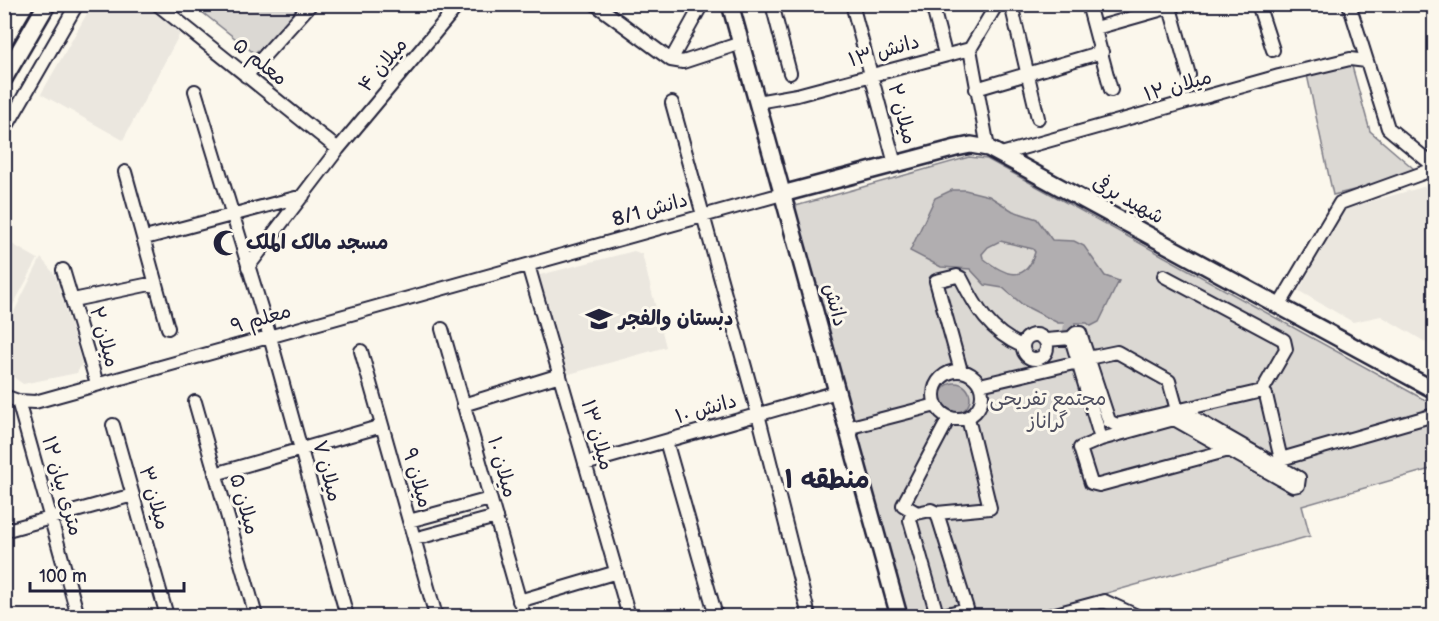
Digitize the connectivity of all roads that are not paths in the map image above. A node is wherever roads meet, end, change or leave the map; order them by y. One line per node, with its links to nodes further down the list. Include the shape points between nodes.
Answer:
1 (25, 4): 20 (main road)
2 (47, 4): 33 (main road)
3 (76, 4): 40 (street)
4 (157, 4): 32 (street, معلم ۵)
5 (311, 4): 32 (street)
6 (459, 4): 41 (street, میلان ۴)
7 (595, 4): 26 (street)
8 (702, 4): 26 (street)
9 (730, 4): 21 (street, دانش)
10 (772, 4): 28 (street)
11 (852, 4): 30 (street)
12 (932, 4): 25 (street)
13 (998, 4): 22 (street)
14 (1011, 4): 29 (street)
15 (1088, 4): 19 (street)
16 (1257, 4): 23 (street)
17 (1349, 4): 27 (street)
18 (1169, 6): 19 (street); 31 (street)
19 (1095, 28): 24 (street)
20 (4, 40)
21 (741, 43): 26 (street, via 683,62); 37 (street, دانش)
22 (970, 49): 25 (street, دانش ۱۳); 34 (street)
23 (1274, 50)
24 (1102, 52): 29 (street); 35 (street)
25 (945, 54): 30 (street, دانش ۱۳)
26 (671, 60)
27 (1366, 61): 42 (street, میلان ۱۲, via 1350,59 1279,76); 44 (street, via 1388,128)
28 (790, 74)
29 (1028, 74): 34 (street); 39 (street)
30 (871, 75): 37 (street, دانش ۱۳); 43 (street, میلان ۲)
31 (1189, 75)
32 (246, 76): 41 (street, معلم ۵)
33 (4, 78)
34 (976, 90): 42 (street)
35 (1111, 90)
36 (195, 92): 48 (street)
37 (757, 102): 46 (street, دانش)
38 (672, 103): 49 (street)
39 (1038, 118)
40 (4, 131)
41 (338, 150): 47 (street, میلان ۴)
42 (995, 151): 43 (street, شهید برفی, via 971,145); 57 (street, شهید برفی)
43 (895, 164): 46 (street, شهید برفی)
44 (1434, 167): 57 (street, via 1340,203)
45 (124, 172): 50 (street)
46 (782, 194): 49 (street, دانش 8/1); 73 (street, دانش)
47 (303, 196): 48 (street); 52 (street, میلان ۴)
48 (232, 214): 50 (street); 52 (street, میلان ۷)
49 (705, 215): 51 (street, دانش 8/1); 80 (street)
50 (144, 238): 55 (street)
51 (528, 265): 60 (street, معلم ۹); 68 (street, میلان ۱۳)
52 (249, 267): 60 (street, میلان ۷)
53 (63, 270): 56 (street, میلان ۲)
54 (1164, 276): 72 (street, via 1284,340 1286,349)
55 (155, 283): 56 (street); 58 (street)
56 (73, 300): 69 (street, میلان ۲)
57 (1279, 306): 71 (street, شهید برفی)
58 (168, 328)
59 (442, 329): 77 (street, میلان ۱۰)
60 (270, 337): 69 (street, معلم ۹); 89 (street, میلان ۷)
61 (1071, 338): 62 (street); 65 (street, via 1080,333); 66 (street)
62 (1046, 340): 63 (street, via 1032,334); 63 (street, via 1046,352 1036,359 1028,357)
63 (1022, 346): 67 (street, via 993,329 961,278 936,281)
64 (361, 351): 85 (street, میلان ۹)
65 (1088, 358): 79 (street, via 1117,352 1169,381); 79 (street, via 1112,423)
66 (1080, 370): 70 (street, via 1078,362 1070,363); 87 (street)
67 (960, 371): 70 (street, via 969,373); 78 (street, via 938,381 934,389)
68 (560, 375): 77 (street); 91 (street, میلان ۱۳)
69 (97, 384): 75 (street, معلم ۹, via 35,402)
70 (980, 385): 83 (street, via 982,400)
71 (1434, 390)
72 (1262, 391): 79 (street); 92 (street)
73 (837, 392): 80 (street, دانش ۱۰); 86 (street, دانش)
74 (4, 396): 75 (street, معلم ۹)
75 (18, 401): 99 (street, ۱۲ متری بیان)
76 (195, 402): 93 (street, میلان ۵)
77 (464, 405): 95 (street, میلان ۱۰)
78 (936, 405): 82 (street); 86 (street)
79 (1179, 411): 92 (street)
80 (758, 414): 88 (street, دانش ۱۰); 114 (street)
81 (1434, 414): 92 (street)
82 (949, 418): 83 (street); 96 (street, via 903,505)
83 (968, 418): 97 (street, via 990,508)
84 (113, 425): 94 (street, میلان ۳)
85 (382, 426): 89 (street); 100 (street, میلان ۹)
86 (847, 428): 115 (street, دانش)
87 (1101, 439): 90 (street, via 1174,419); 90 (street, via 1080,448 1091,483 1100,486)
88 (666, 441): 91 (street, دانش ۱۰); 113 (street)
89 (301, 449): 93 (street); 109 (street, میلان ۷)
90 (1229, 450): 92 (street, via 1293,486 1298,485 1299,478)
91 (585, 464): 103 (street, میلان ۱۳)
92 (1282, 464)
93 (215, 474): 108 (street, میلان ۵)
94 (133, 495): 99 (street); 107 (street, میلان ۳)
95 (490, 499): 98 (street, میلان ۱۰); 100 (street)
96 (917, 513): 97 (street); 97 (street, via 910,520 936,612 943,615 966,609)
97 (938, 513)
98 (495, 517): 102 (street); 104 (street, میلان ۱۰)
99 (51, 518): 101 (street); 106 (street, ۱۲ متری بیان)
100 (409, 521): 102 (street, میلان ۹)
101 (4, 531)
102 (414, 539): 110 (street, میلان ۹)
103 (617, 572): 104 (street); 112 (street, میلان ۱۳)
104 (519, 601): 111 (street, میلان ۱۰)
105 (1073, 613): 116 (street); 117 (street, via 1104,601)
106 (78, 616)
107 (167, 616)
108 (256, 616)
109 (347, 616)
110 (436, 616)
111 (524, 616)
112 (629, 616)
113 (716, 616)
114 (809, 616)
115 (899, 616)
116 (1048, 616)
117 (1137, 616)

